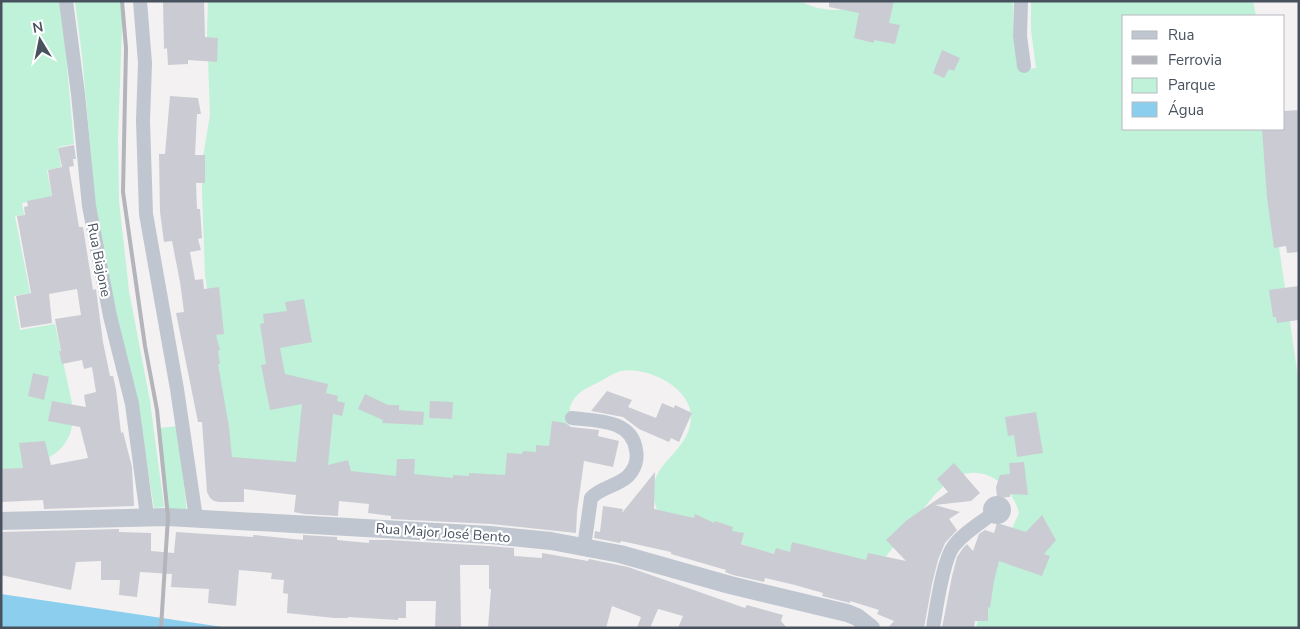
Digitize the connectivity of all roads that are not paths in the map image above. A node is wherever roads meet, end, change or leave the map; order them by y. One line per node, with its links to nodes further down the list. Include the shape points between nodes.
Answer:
1 (66, 1): 7 (street, Rua Biajone, via 89,206 108,307 132,404)
2 (140, 1): 8 (street, via 145,63 146,214)
3 (1021, 1): 4 (street, via 1020,36)
4 (1024, 66)
5 (572, 418): 10 (street, via 622,427 632,438 637,452 630,474 592,498)
6 (992, 514): 12 (street, via 950,551)
7 (147, 516): 8 (street, Rua Major José Bento); 9 (street, Rua Major José Bento)
8 (196, 518): 10 (street, Rua Major José Bento, via 490,535)
9 (1, 521)
10 (584, 547): 11 (street, Rua Major José Bento, via 670,566 730,585 847,613)
11 (871, 628)
12 (933, 628)

